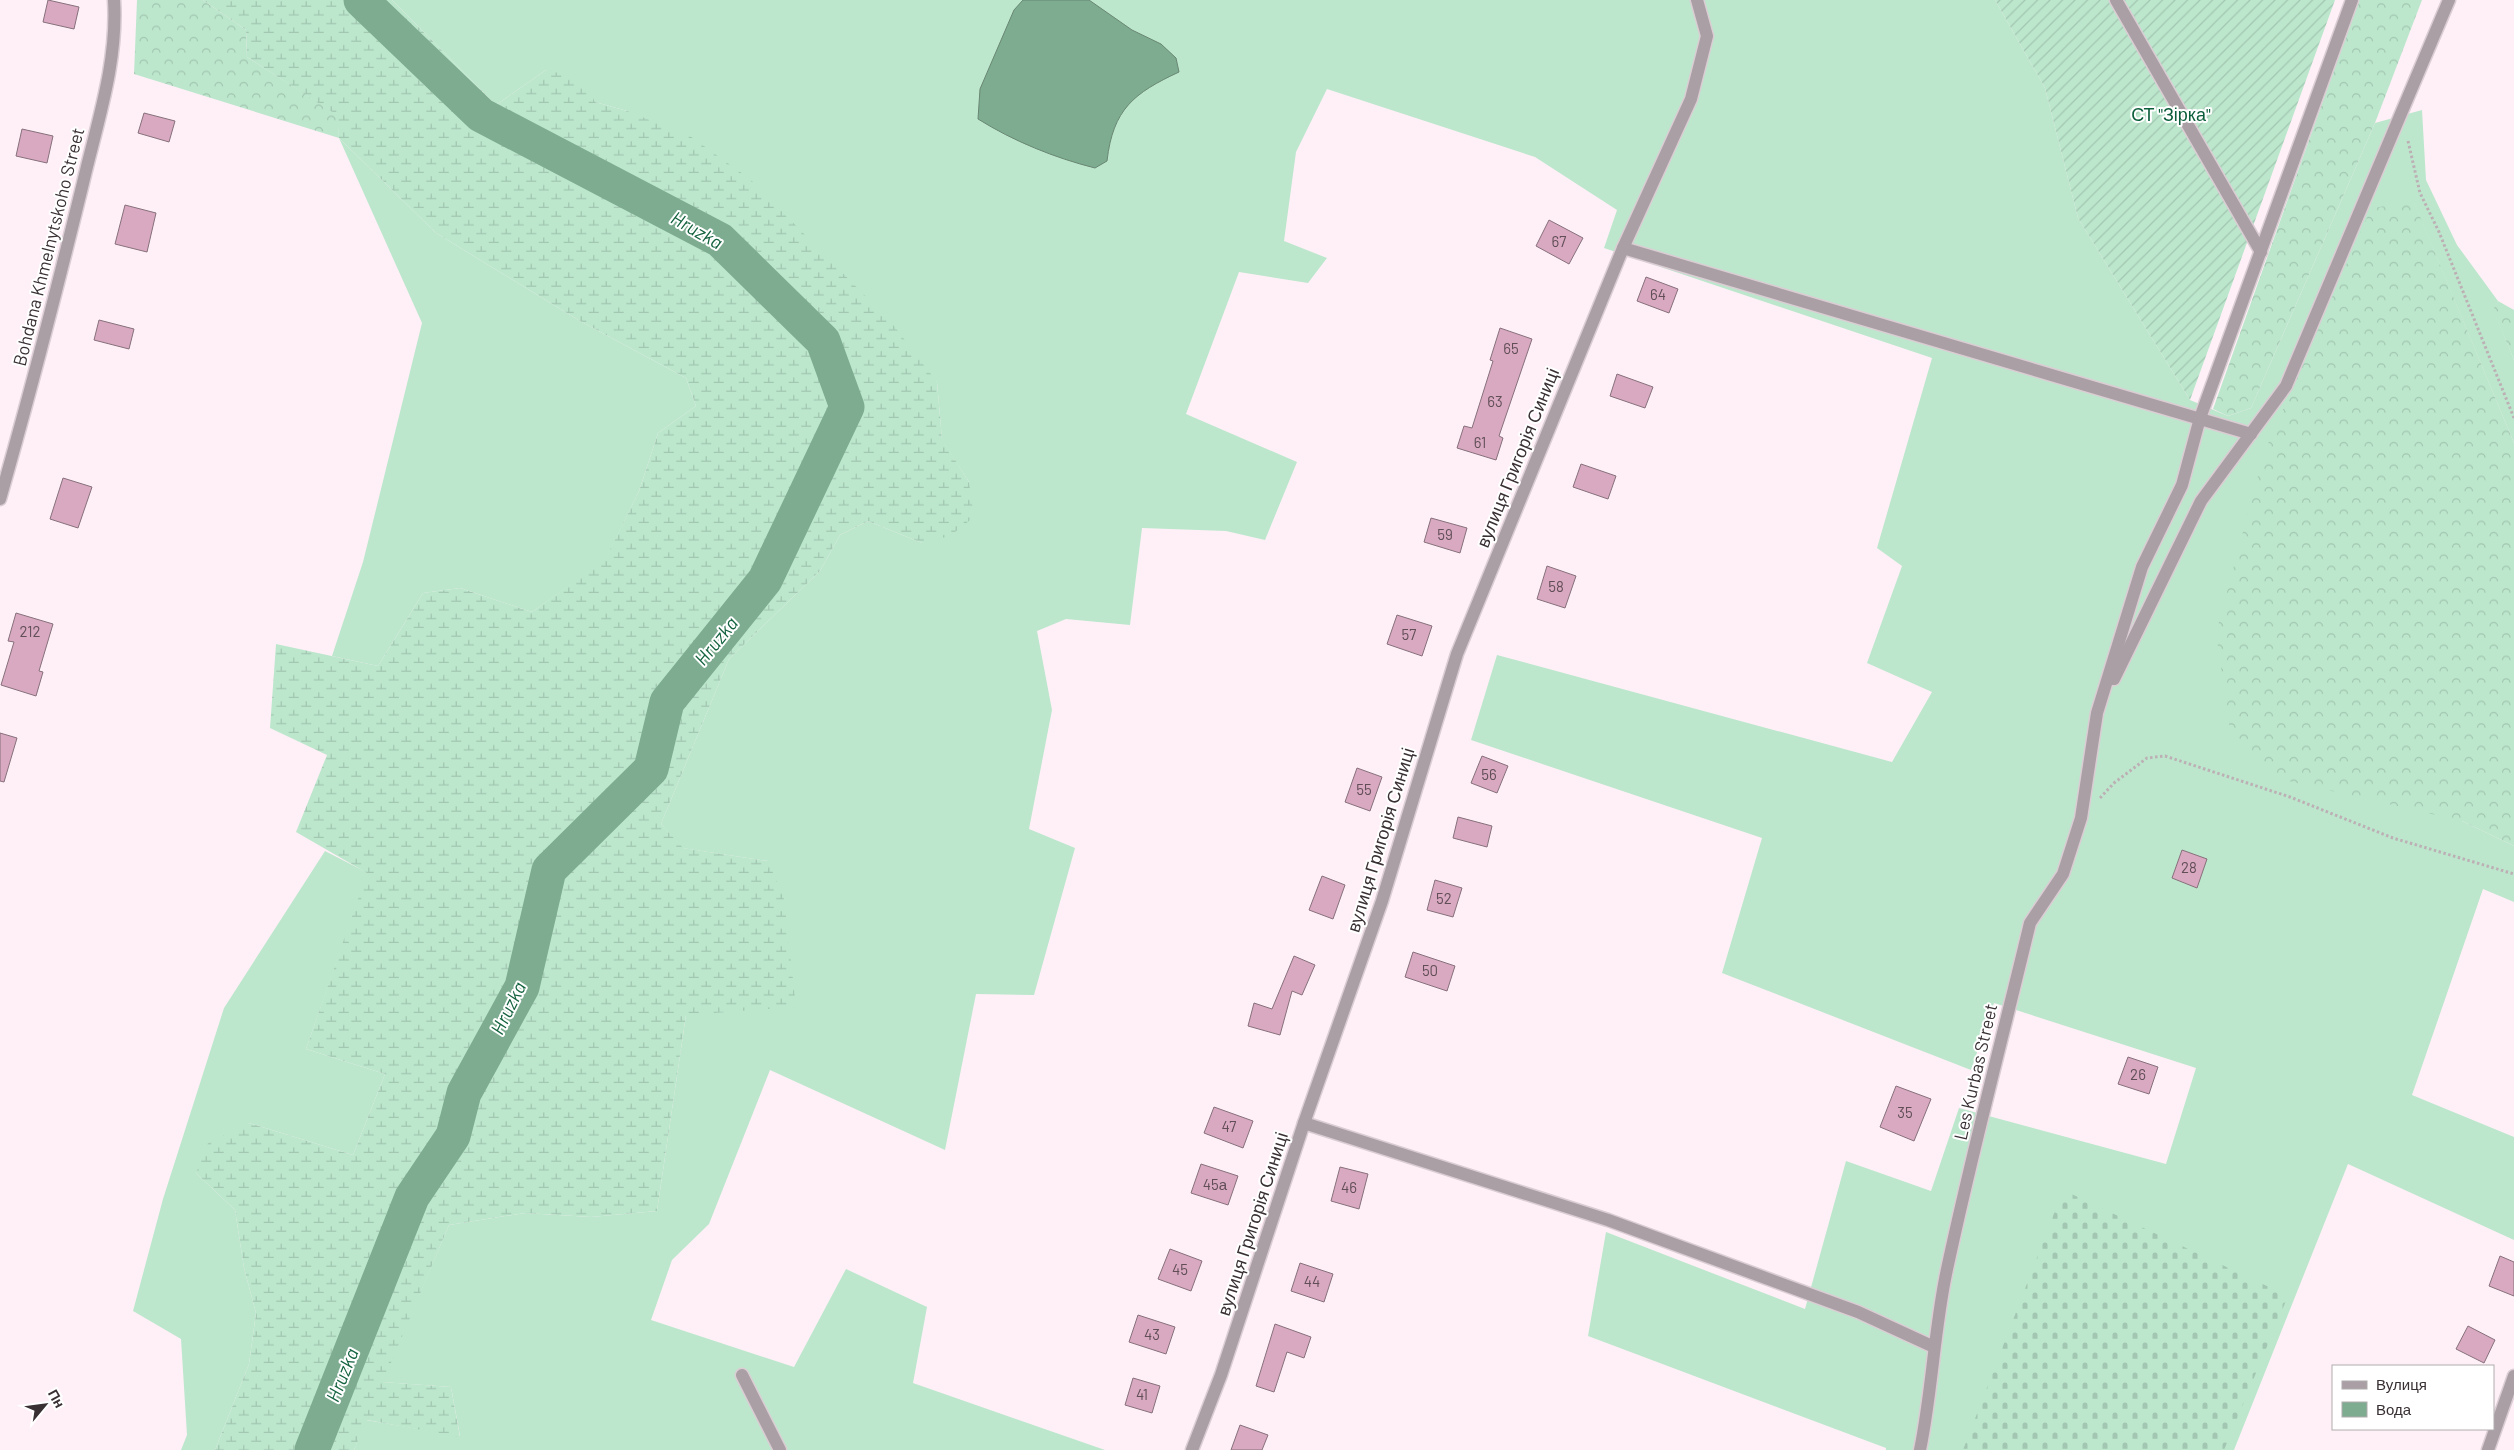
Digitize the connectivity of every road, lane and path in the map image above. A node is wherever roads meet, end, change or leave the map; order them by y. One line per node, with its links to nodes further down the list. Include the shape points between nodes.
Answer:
1 (114, 0): 12 (street, Bohdana Khmelnytskoho Street, via 116,25 110,72 44,345)
2 (1697, 0): 7 (street, вулиця Григорія Синиці, via 1707,36 1691,99)
3 (2116, 0): 8 (street)
4 (2352, 0): 8 (street)
5 (2449, 0): 6 (street)
6 (2405, 108): 10 (path, via 2408,148 2420,192); 11 (street, via 2286,386)
7 (1623, 248): 9 (street); 16 (street, вулиця Григорія Синиці, via 1457,654 1382,902)
8 (2261, 252): 9 (street)
9 (2200, 418): 11 (street); 13 (street, via 2182,485 2142,567)
10 (2514, 418)
11 (2251, 434): 13 (street, via 2201,501)
12 (0, 499)
13 (2097, 713): 14 (street, Les Kurbas Street)
14 (2081, 818): 15 (path, via 2114,783 2141,763 2148,758 2165,756 2290,797 2393,838); 17 (street, Les Kurbas Street, via 2063,874 2030,923 1946,1275)
15 (2514, 874)
16 (1304, 1123): 17 (street, via 1608,1220 1858,1312); 21 (street, вулиця Григорія Синиці, via 1222,1375)
17 (1934, 1347): 22 (street, Les Kurbas Street, via 1928,1416)
18 (742, 1375): 20 (street)
19 (2514, 1376): 23 (street)
20 (780, 1450)
21 (1192, 1450)
22 (1920, 1450)
23 (2488, 1450)

